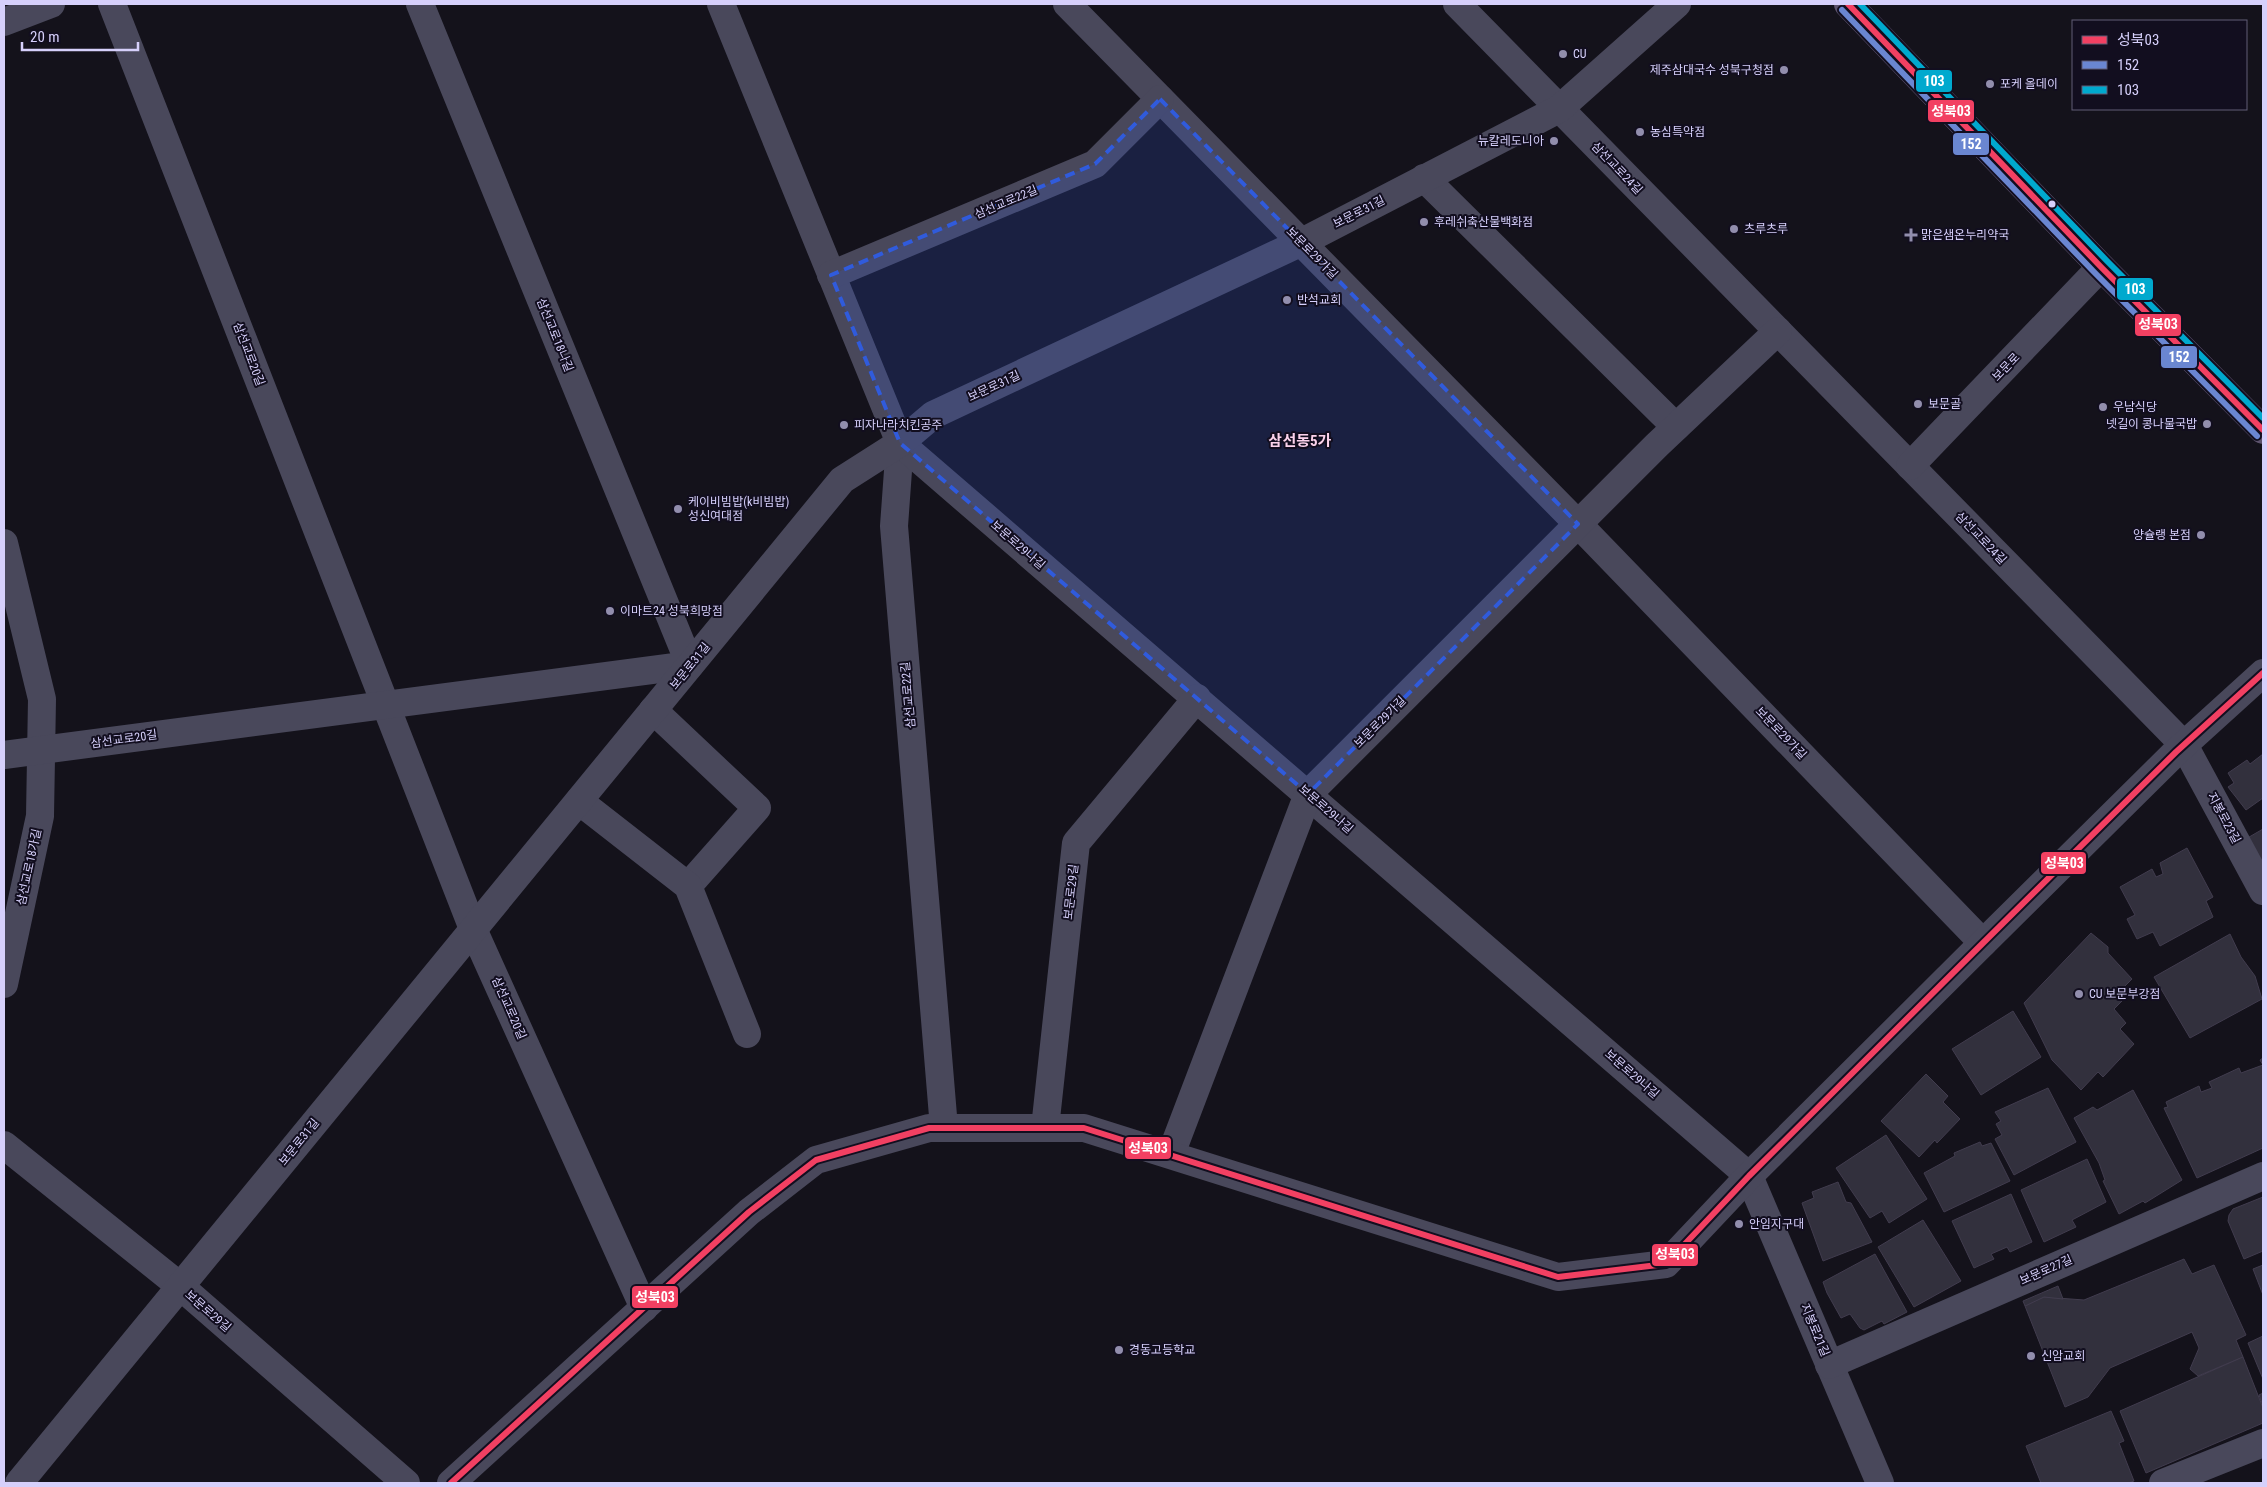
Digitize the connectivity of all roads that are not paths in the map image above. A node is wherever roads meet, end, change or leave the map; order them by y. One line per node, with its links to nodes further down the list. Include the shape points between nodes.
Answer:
1 (51, 4): 9 (street)
2 (112, 4): 26 (street, 삼선교로20길)
3 (420, 4): 23 (street, 삼선교로18나길)
4 (720, 4): 15 (street, 삼선교로22길)
5 (1067, 4): 10 (street, 보문로29가길)
6 (1457, 4): 11 (street, 삼선교로24길)
7 (1677, 4): 11 (street, 보문로31길)
8 (1848, 4): 14 (main road)
9 (4, 22)
10 (1160, 99): 13 (street, 보문로29가길); 15 (street, 삼선교로22길, via 1095,164)
11 (1559, 108): 12 (street, 보문로31길); 16 (street, 삼선교로24길)
12 (1424, 178): 13 (street, 보문로31길); 17 (street)
13 (1302, 242): 19 (street, 보문로31길, via 933,415); 21 (street, 보문로29가길)
14 (2101, 267): 18 (main road); 20 (street, 보문로)
15 (831, 275): 19 (street, 삼선교로22길)
16 (1778, 331): 17 (street); 20 (street, 삼선교로24길)
17 (1676, 427): 21 (street)
18 (2263, 430)
19 (900, 443): 23 (street, 보문로31길, via 842,480); 25 (street, 보문로29나길); 39 (street, 삼선교로22길, via 894,526)
20 (1910, 466): 28 (street, 삼선교로24길)
21 (1578, 524): 31 (street, 보문로29가길); 36 (street, 보문로29가길)
22 (4, 543): 29 (street, 삼선교로18가길, via 42,699)
23 (690, 665): 26 (street, 삼선교로20길); 27 (street, 보문로31길)
24 (2263, 673): 28 (street)
25 (1196, 698): 31 (street, 보문로29나길); 40 (street, 보문로29길, via 1076,843)
26 (386, 704): 29 (street, 삼선교로20길); 35 (street, 삼선교로20길)
27 (653, 710): 32 (street, 보문로31길); 33 (street, via 757,808)
28 (2184, 745): 34 (street, 지봉로23길); 36 (street)
29 (41, 750): 30 (street); 37 (street, 삼선교로18가길, via 40,816)
30 (4, 754)
31 (1308, 794): 42 (street); 43 (street, 보문로29나길)
32 (579, 801): 33 (street); 35 (street, 보문로31길)
33 (688, 886): 38 (street)
34 (2263, 891)
35 (473, 929): 45 (street, 보문로31길); 46 (street, 삼선교로20길)
36 (1983, 942): 43 (street)
37 (4, 984)
38 (747, 1034)
39 (944, 1128): 40 (street); 46 (street, via 929,1128 816,1160 749,1212)
40 (1044, 1128): 42 (street, via 1084,1128)
41 (4, 1145): 45 (street, 보문로29길)
42 (1171, 1154): 43 (street, via 1558,1277 1666,1264)
43 (1750, 1176): 47 (street, 지봉로21길)
44 (2263, 1176): 47 (street, 보문로27길)
45 (180, 1286): 49 (street, 보문로31길); 50 (street, 보문로29길)
46 (644, 1308): 51 (street)
47 (1829, 1365): 52 (street, 지봉로21길)
48 (2263, 1443): 53 (street)
49 (19, 1483)
50 (406, 1483)
51 (451, 1483)
52 (1880, 1483)
53 (2164, 1483)

